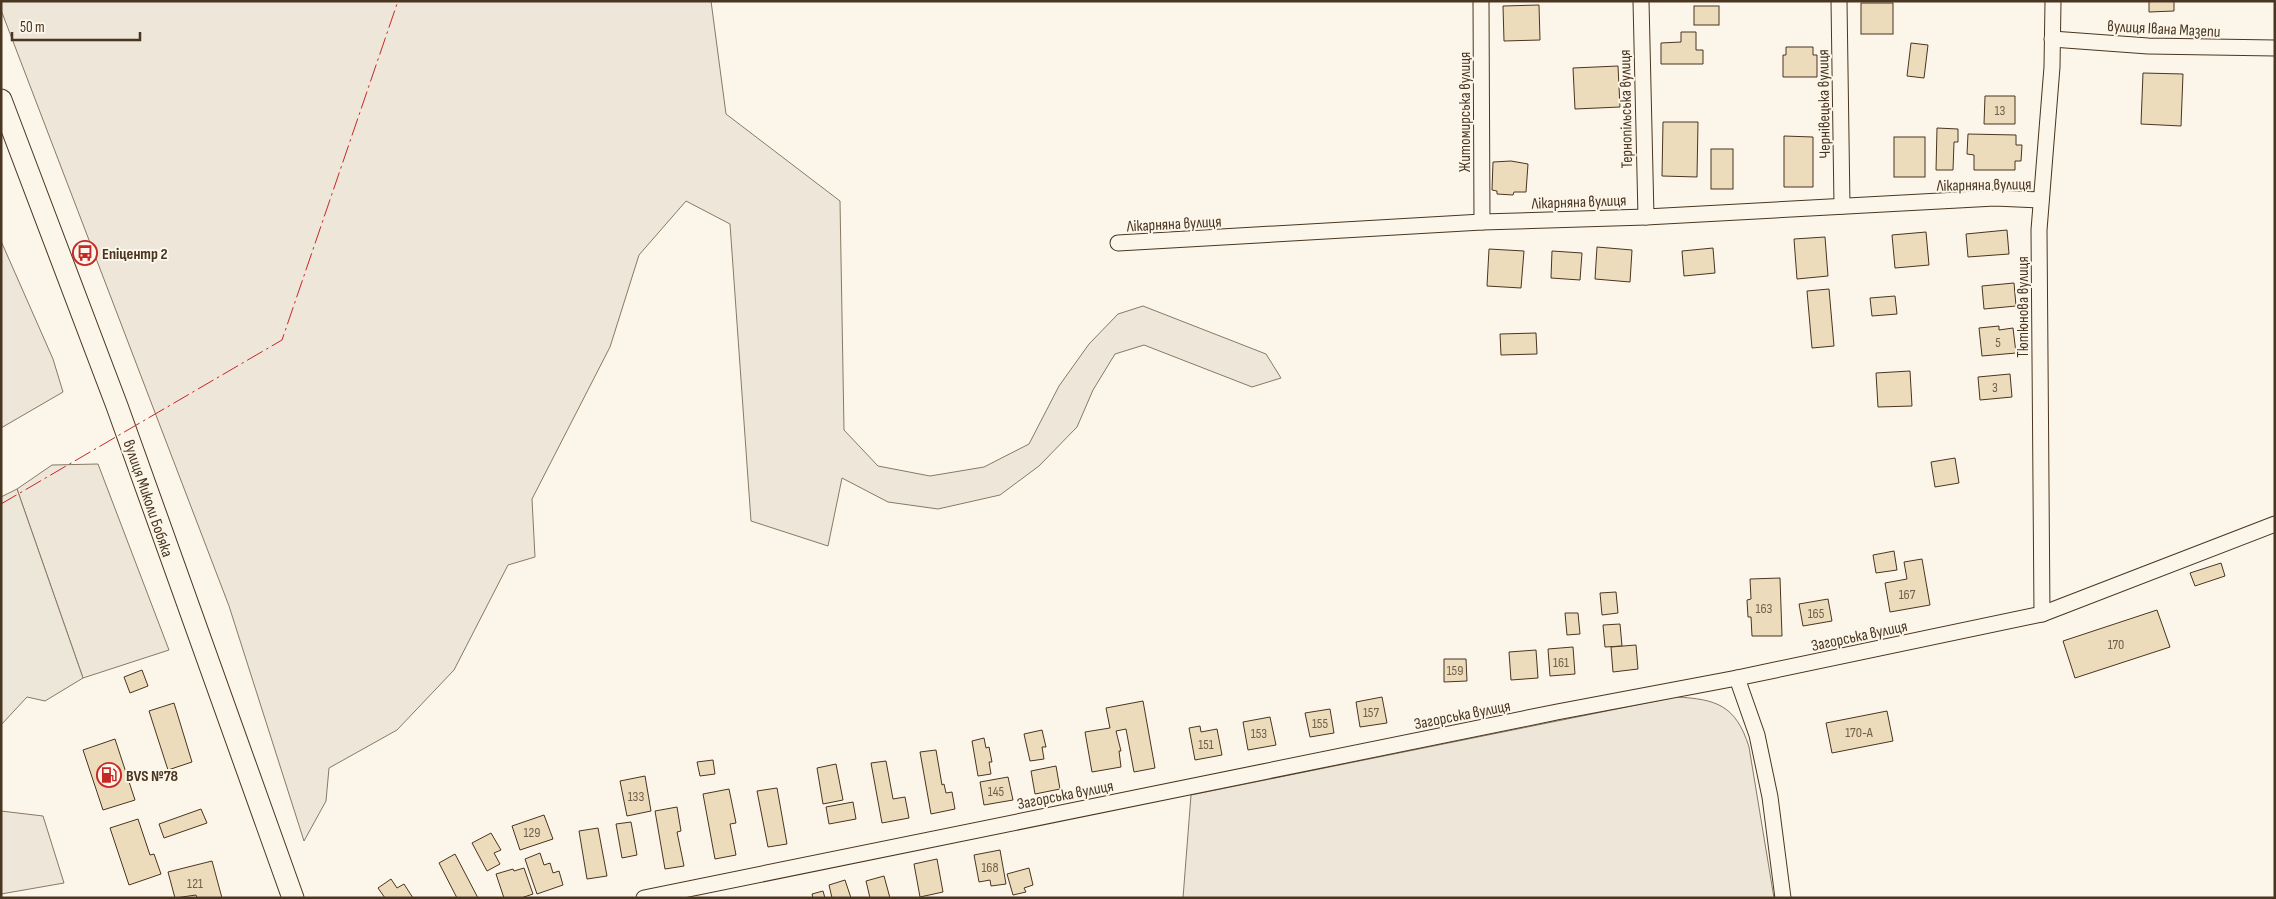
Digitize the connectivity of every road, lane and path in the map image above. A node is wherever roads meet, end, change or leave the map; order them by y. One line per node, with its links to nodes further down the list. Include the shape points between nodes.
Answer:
1 (1480, 1): 11 (street, Житомирська вулиця)
2 (1641, 1): 10 (street, Тернопільська вулиця)
3 (1839, 1): 9 (street, Чернівецька вулиця)
4 (2053, 1): 5 (street, Тютюнова вулиця)
5 (2052, 39): 6 (street, вулиця Івана Мазепи, via 2148,46); 8 (street, Тютюнова вулиця)
6 (2275, 48)
7 (1, 100): 16 (street, вулиця Миколи Бобяка, via 117,406)
8 (2041, 200): 9 (street, Лікарняна вулиця, via 1995,198); 14 (street, Тютюнова вулиця)
9 (1842, 206): 10 (street, Лікарняна вулиця)
10 (1646, 217): 11 (street, Лікарняна вулиця)
11 (1482, 222): 12 (street, Лікарняна вулиця)
12 (1118, 243)
13 (2275, 524): 14 (street, Загорська вулиця)
14 (2042, 614): 15 (street, Загорська вулиця)
15 (1737, 678): 17 (street, Загорська вулиця); 18 (street, via 1761,753)
16 (293, 898)
17 (644, 898)
18 (1783, 898)

